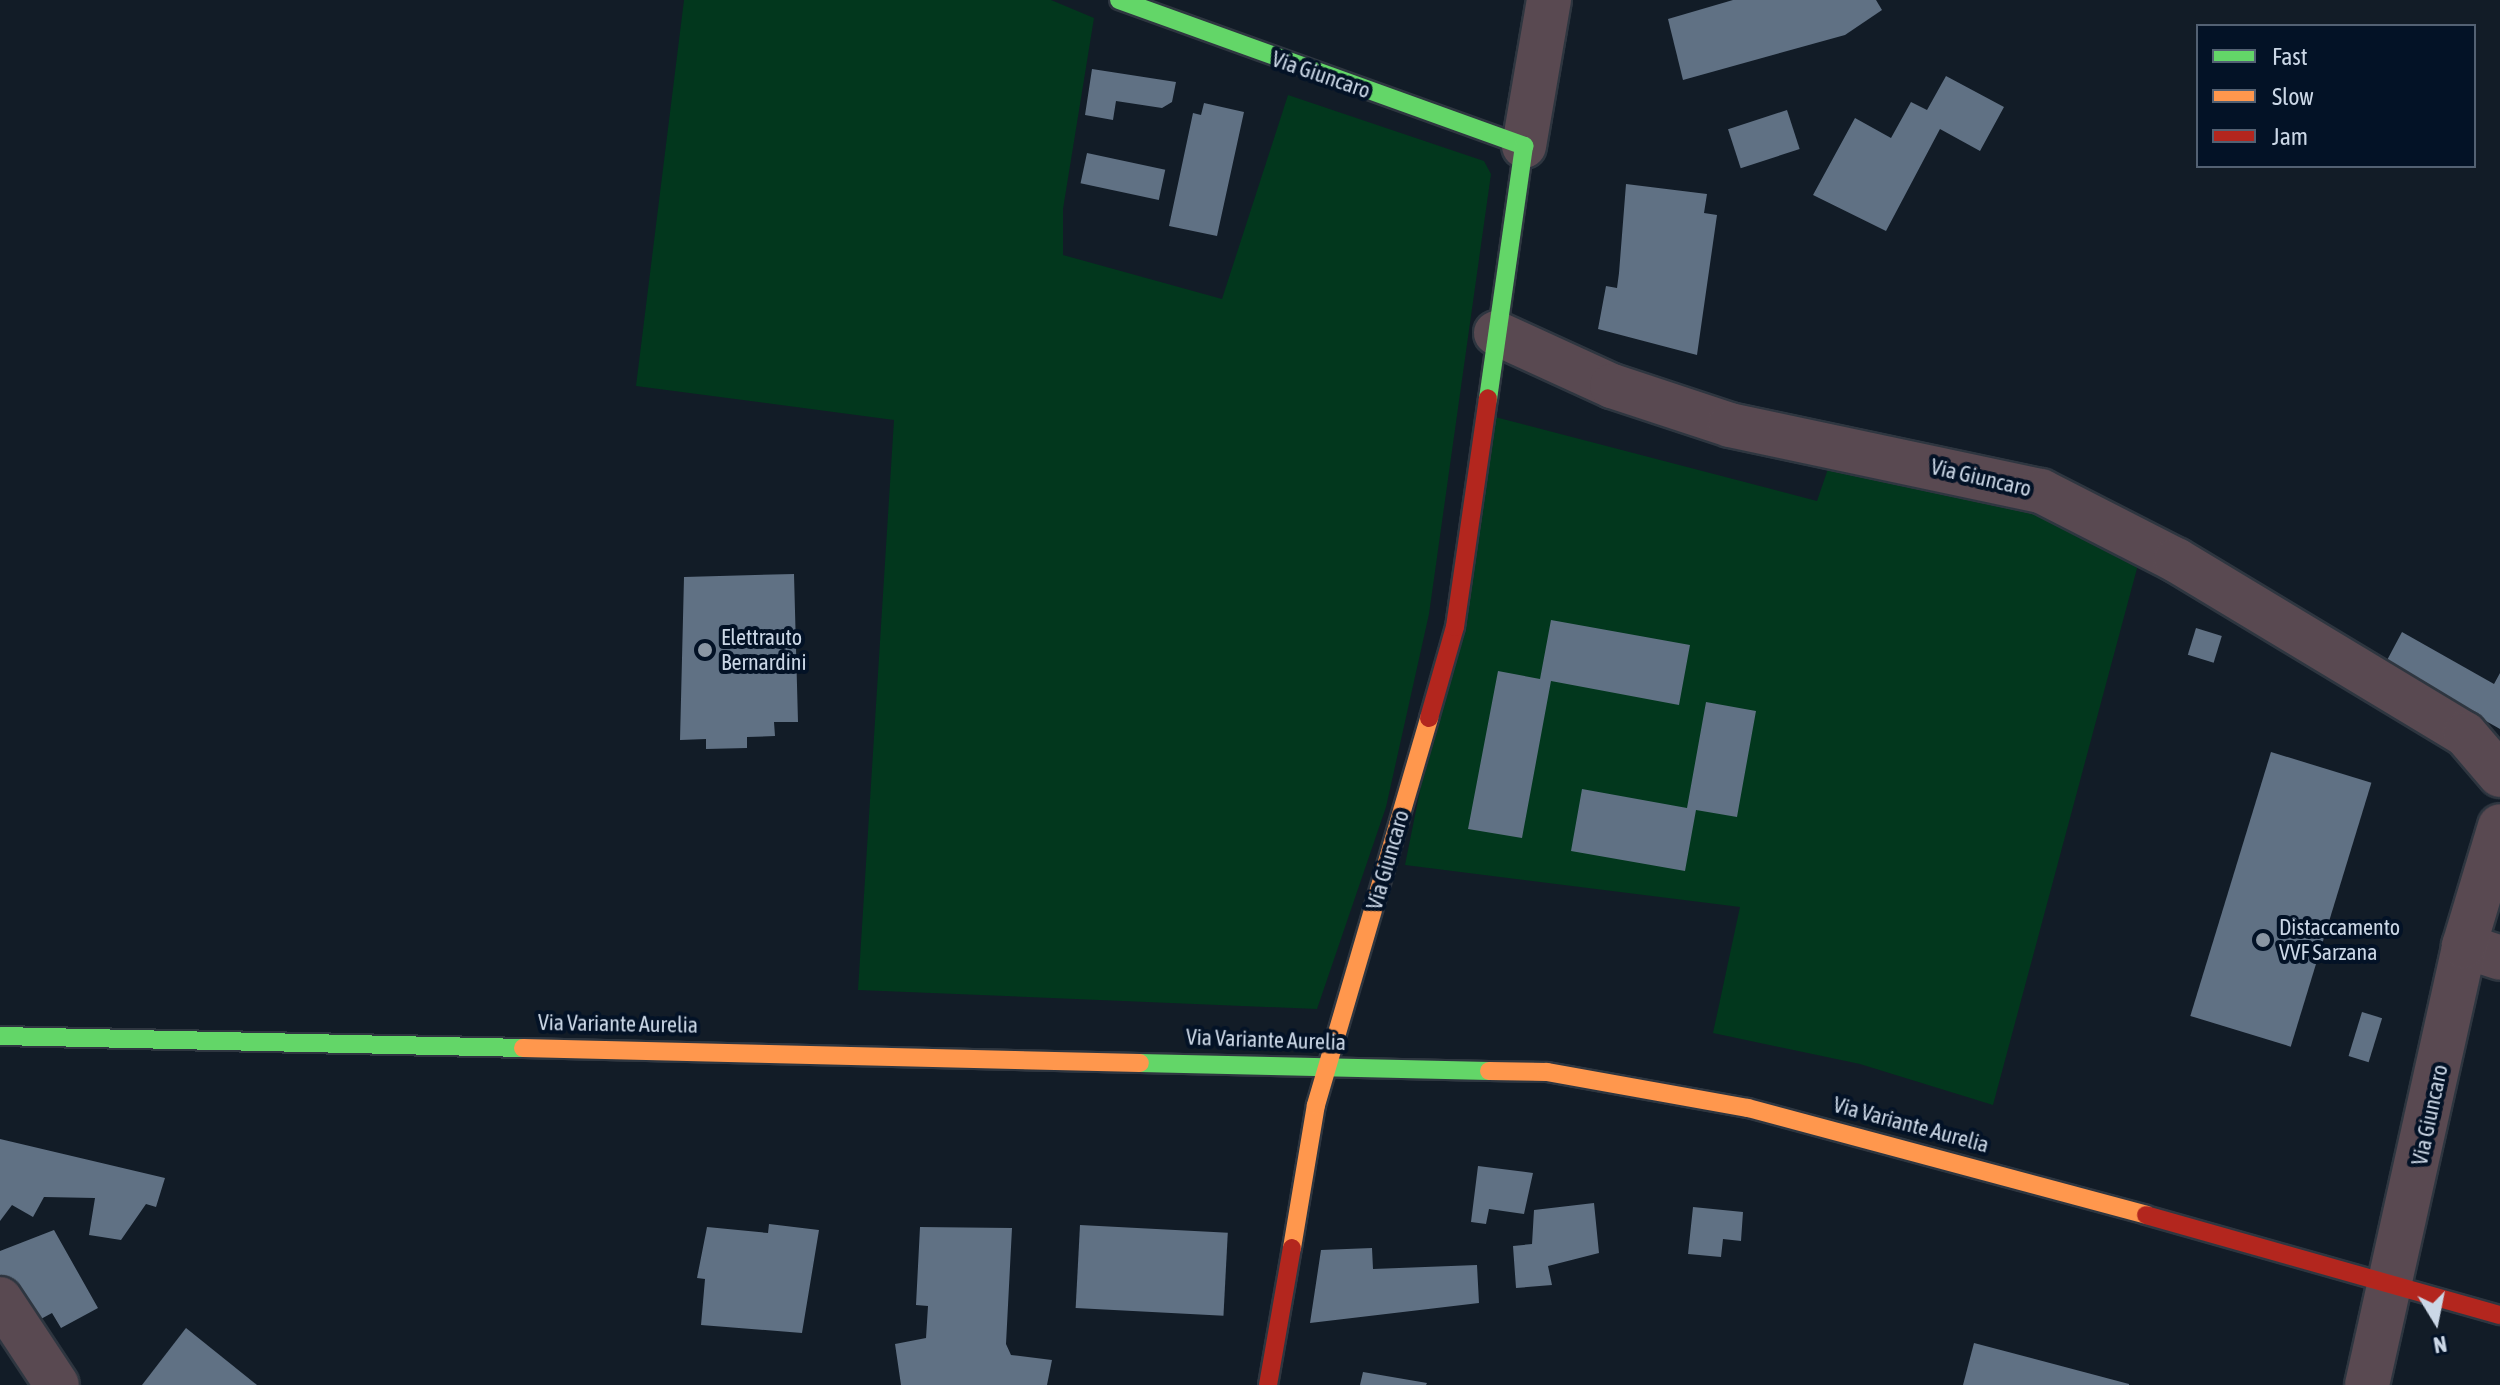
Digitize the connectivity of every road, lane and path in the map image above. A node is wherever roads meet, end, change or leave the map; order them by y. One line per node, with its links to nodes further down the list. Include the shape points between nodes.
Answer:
1 (1119, 0): 3 (main road, Via Giuncaro)
2 (1549, 0): 3 (street, Via Giuncaro)
3 (1524, 146): 4 (main road, Via Giuncaro)
4 (1496, 333): 5 (street, Via Giuncaro, via 1612,386 1730,425 2041,491 2176,560 2465,734); 9 (main road, Via Giuncaro, via 1455,627)
5 (2500, 775)
6 (2500, 826): 7 (street, Via Giuncaro)
7 (2482, 952): 10 (street, Via Giuncaro)
8 (0, 1036): 9 (main road, Via Variante Aurelia)
9 (1328, 1066): 10 (main road, Via Variante Aurelia, via 1547,1072 1748,1108); 14 (main road, Via Giuncaro)
10 (2386, 1281): 12 (main road, Via Variante Aurelia); 15 (street, Via Giuncaro)
11 (0, 1299): 13 (street)
12 (2500, 1315)
13 (57, 1385)
14 (1268, 1385)
15 (2367, 1385)

